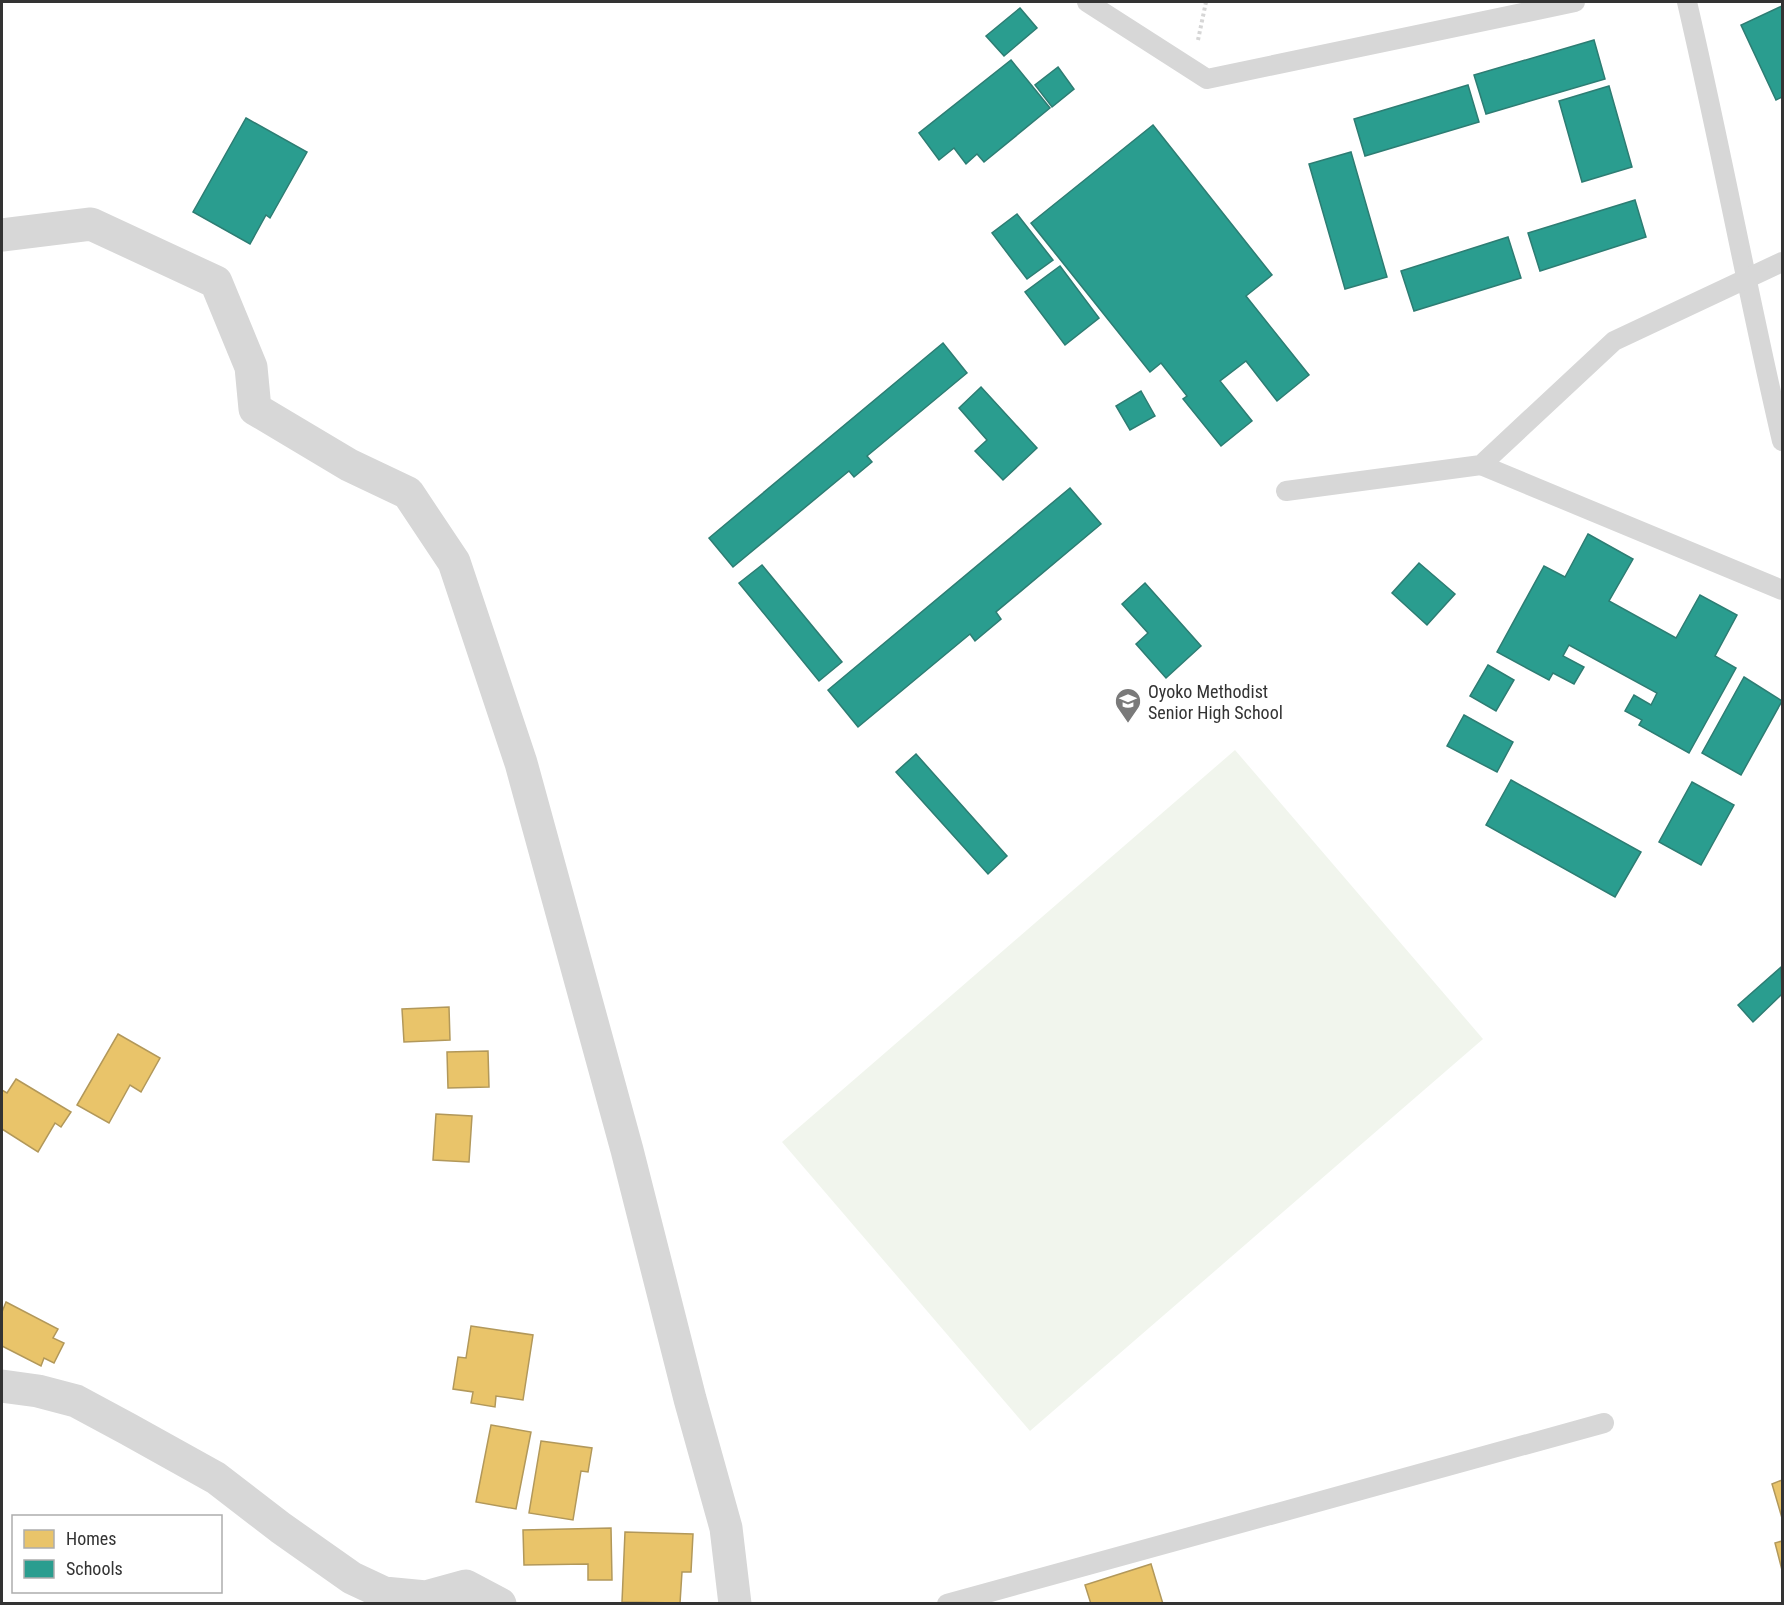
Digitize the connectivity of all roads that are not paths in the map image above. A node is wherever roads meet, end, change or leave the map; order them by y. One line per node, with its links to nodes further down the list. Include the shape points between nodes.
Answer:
1 (1087, 2): 2 (lane, via 1207,79)
2 (1575, 2)
3 (1687, 2): 6 (lane, via 1720,145)
4 (2, 236): 14 (street, via 91,224 216,282 251,366 255,409 349,465 408,493 454,562 521,763 627,1150 726,1528)
5 (1782, 262): 6 (lane)
6 (1744, 278): 7 (lane); 8 (lane, via 1614,341)
7 (1782, 441)
8 (1481, 465): 9 (lane); 10 (lane)
9 (1286, 491)
10 (1782, 590)
11 (2, 1386): 13 (street, via 76,1401 128,1429 216,1478 352,1578 384,1593 426,1597 466,1586)
12 (1604, 1423): 15 (lane)
13 (500, 1604)
14 (735, 1604)
15 (947, 1604)

